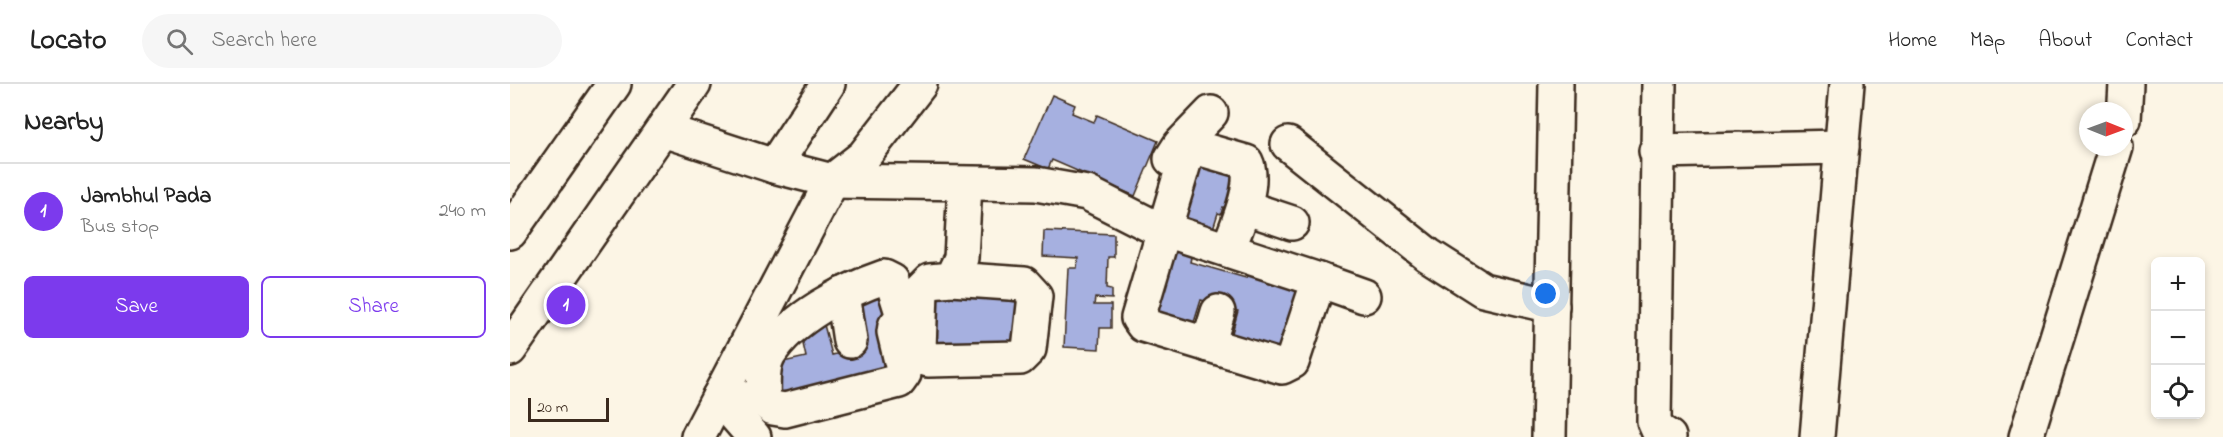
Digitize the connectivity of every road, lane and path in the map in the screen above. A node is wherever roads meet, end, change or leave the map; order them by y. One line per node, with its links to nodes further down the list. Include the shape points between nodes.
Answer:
1 (614, 84): 22 (street)
2 (694, 84): 11 (street)
3 (828, 84): 16 (street)
4 (920, 84): 17 (street, via 864,156)
5 (1556, 84): 28 (street)
6 (1659, 84): 14 (street)
7 (1847, 84): 13 (street)
8 (2126, 84): 9 (street)
9 (2125, 102)
10 (1211, 113): 21 (street, via 1169,163)
11 (663, 130): 16 (street); 32 (street)
12 (1288, 144): 28 (street, via 1428,255 1483,290)
13 (1842, 147): 14 (street); 39 (street)
14 (1656, 151): 38 (street, via 1654,421 1658,430)
15 (2113, 156): 40 (street)
16 (774, 166): 17 (street)
17 (832, 181): 18 (street); 33 (street)
18 (966, 184): 21 (street, via 1036,184 1087,193); 24 (street, via 961,258)
19 (1244, 207): 20 (street); 21 (street, via 1251,172 1246,162 1194,147 1187,153); 23 (street)
20 (1292, 224)
21 (1156, 227): 23 (street); 31 (street, via 1138,318 1143,325)
22 (510, 232)
23 (1228, 250): 25 (street)
24 (951, 279)
25 (1319, 280): 27 (street); 31 (street, via 1292,362 1281,367)
26 (843, 294): 30 (street); 34 (street, via 793,328 769,354 764,367); 34 (street, via 884,277 892,281 903,316 894,332 904,374 899,381 785,410 773,408)
27 (1364, 296)
28 (1552, 306): 37 (street)
29 (1218, 312): 31 (street)
30 (850, 341)
31 (1208, 345)
32 (510, 349)
33 (719, 396): 34 (street); 35 (street); 36 (street)
34 (763, 400)
35 (698, 437)
36 (754, 437)
37 (1549, 437)
38 (1669, 437)
39 (1817, 437)
40 (2026, 437)

